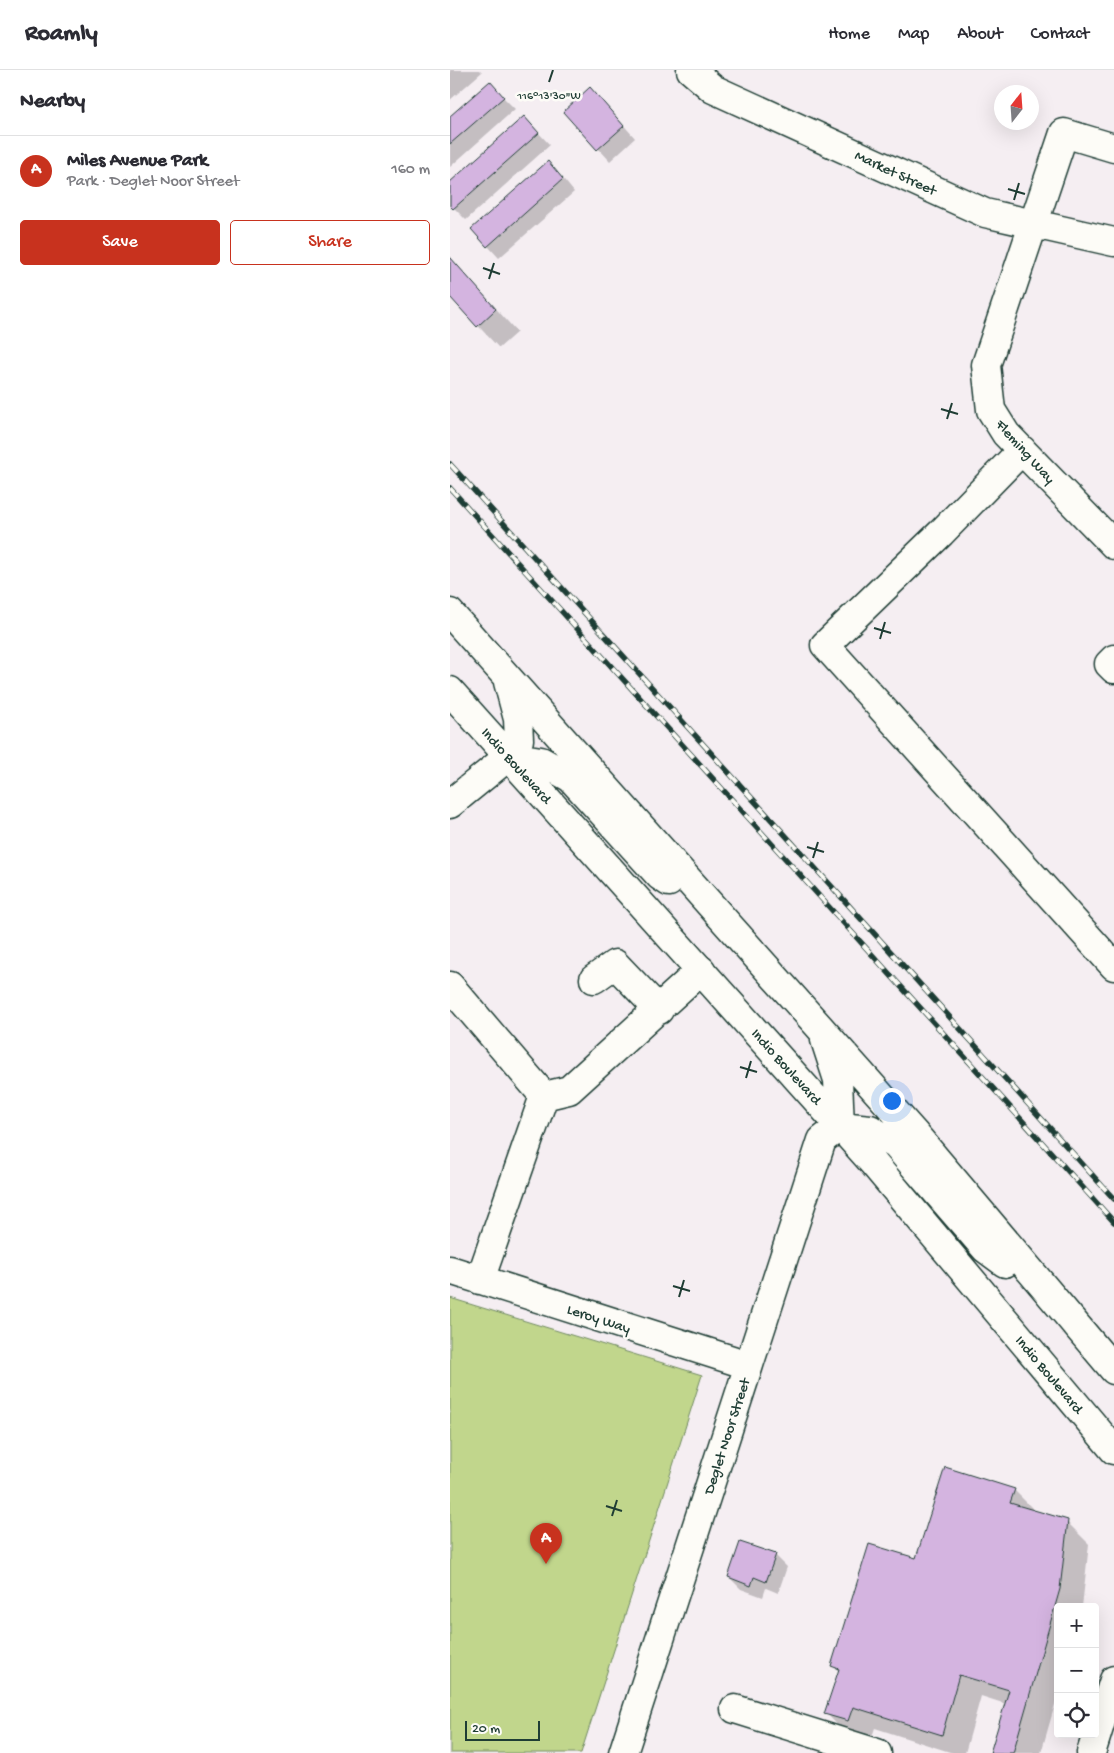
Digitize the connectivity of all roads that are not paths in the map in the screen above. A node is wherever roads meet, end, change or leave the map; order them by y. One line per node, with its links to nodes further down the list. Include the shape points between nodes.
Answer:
1 (691, 70): 3 (main road, Market Street, via 712,89 984,213)
2 (1114, 148): 3 (main road, Fleming Way, via 1064,133)
3 (1034, 224): 4 (main road, Market Street); 5 (main road, Fleming Way, via 986,365 991,410 1006,434)
4 (1114, 242)
5 (1022, 450): 6 (main road, Fleming Way); 15 (main road, via 942,533 825,645)
6 (1114, 545)
7 (450, 613): 10 (main road)
8 (1114, 659): 9 (main road, via 1109,664)
9 (1114, 669)
10 (506, 676): 12 (main road, via 518,719 519,740); 14 (main road)
11 (450, 691): 12 (main road, Indio Boulevard)
12 (509, 756): 13 (main road); 14 (main road, via 542,761 571,778 660,876); 16 (main road, Indio Boulevard)
13 (450, 804)
14 (722, 917): 20 (main road)
15 (1114, 966)
16 (701, 970): 19 (main road); 22 (main road, Indio Boulevard)
17 (594, 979): 19 (main road, via 615,964)
18 (450, 986): 21 (main road)
19 (659, 1010): 21 (main road, via 569,1090)
20 (821, 1029): 22 (main road, via 838,1080); 25 (main road)
21 (544, 1096): 24 (main road)
22 (840, 1126): 25 (main road, via 870,1130 896,1145 986,1249); 26 (main road, Deglet Noor Street, via 822,1140); 28 (main road, Indio Boulevard)
23 (450, 1270): 24 (main road, Leroy Way)
24 (480, 1280): 26 (main road, Leroy Way)
25 (1053, 1298): 27 (main road)
26 (748, 1365): 31 (main road, Deglet Noor Street)
27 (1114, 1370)
28 (1114, 1450)
29 (1113, 1686): 33 (main road)
30 (735, 1709): 32 (main road)
31 (623, 1753)
32 (877, 1753)
33 (1091, 1753)

